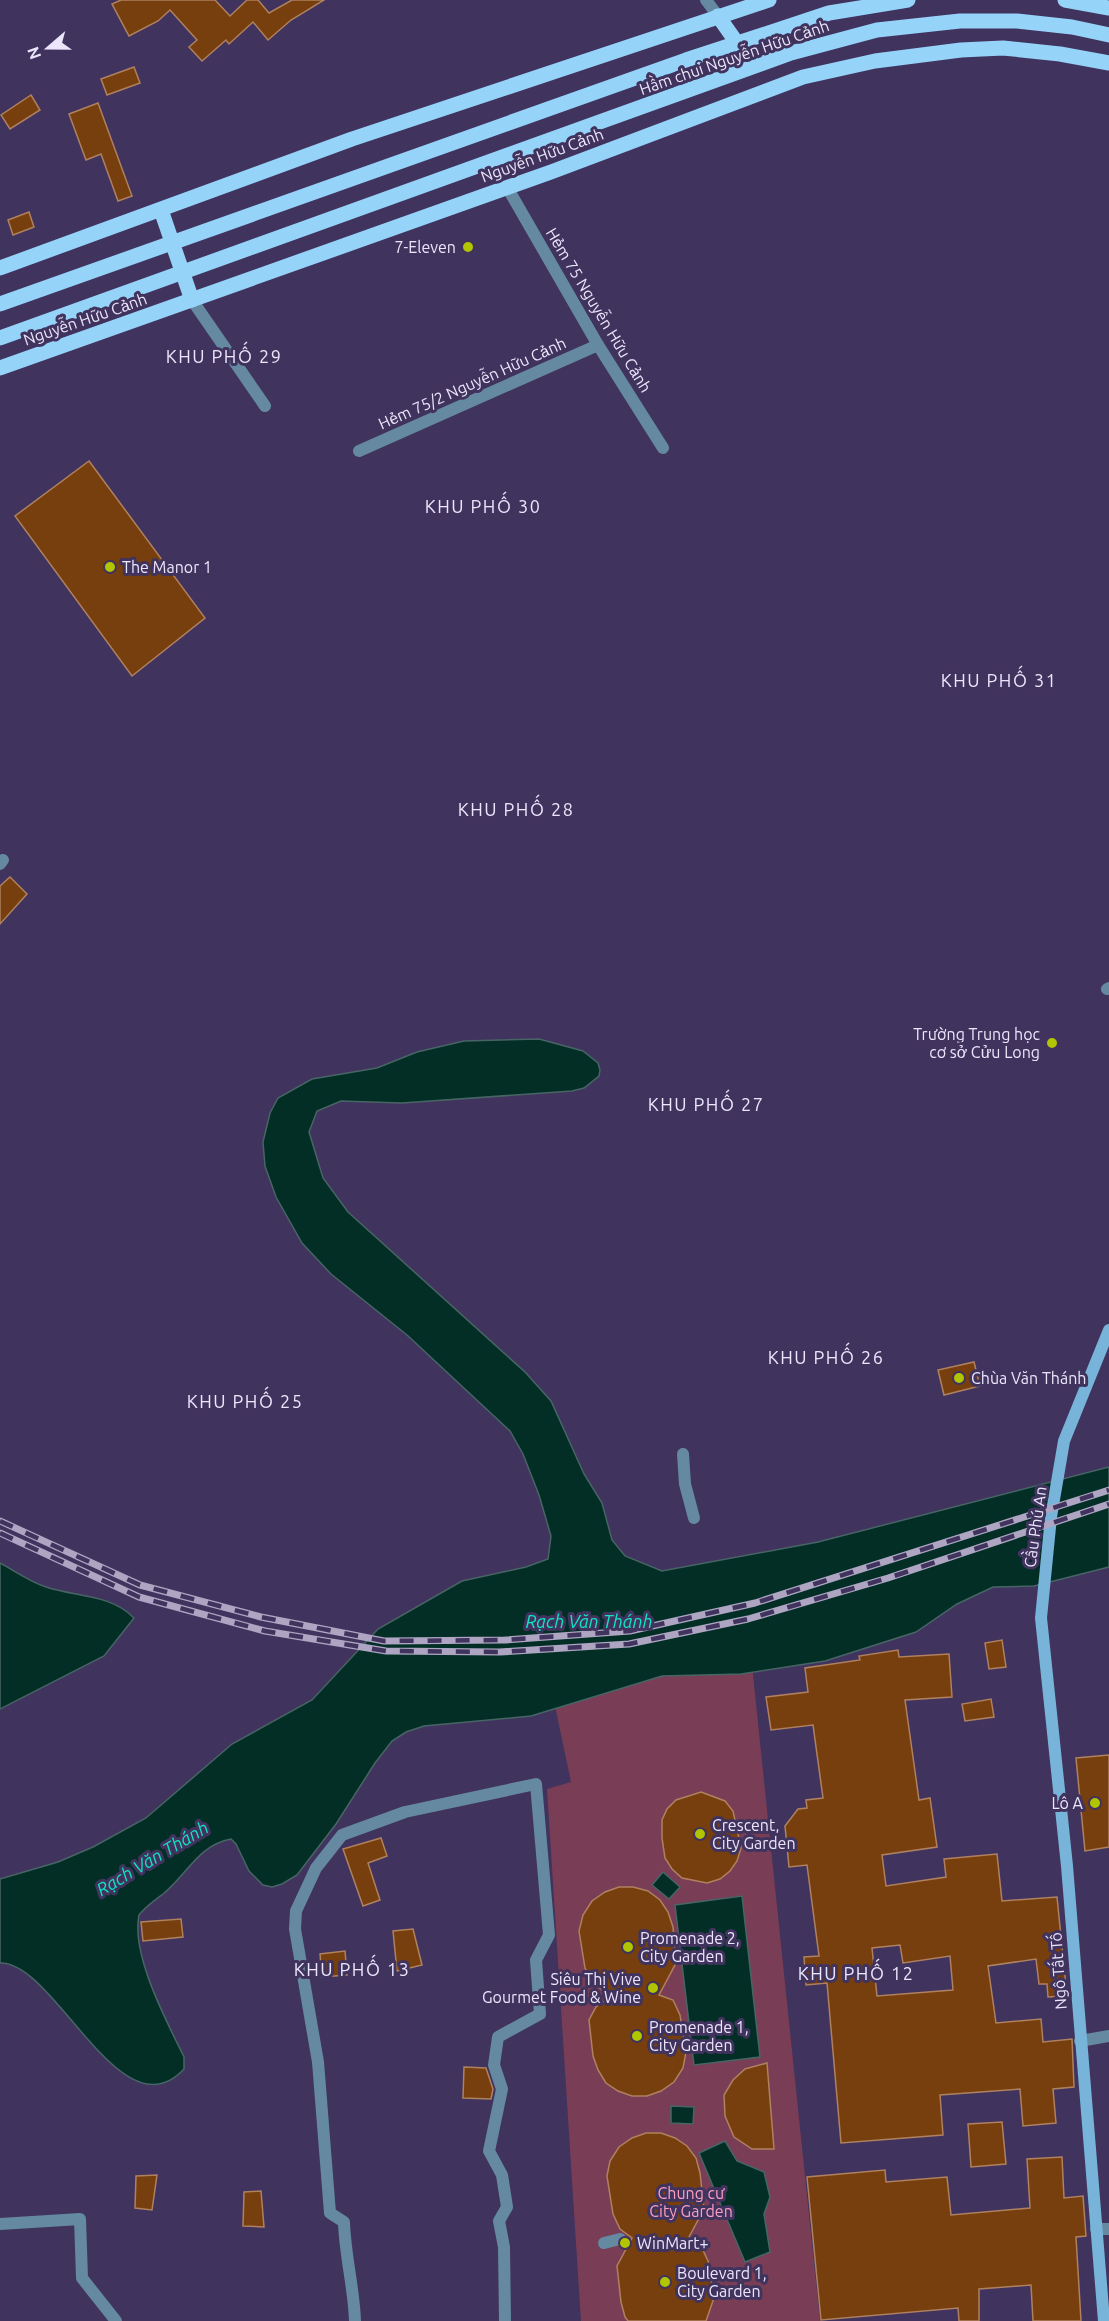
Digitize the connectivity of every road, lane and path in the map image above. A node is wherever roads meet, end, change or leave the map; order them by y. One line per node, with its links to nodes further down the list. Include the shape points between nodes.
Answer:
1 (706, 0): 6 (street)
2 (769, 0): 6 (main road)
3 (908, 0): 8 (main road, Hầm chui Nguyễn Hữu Cảnh, via 829,13)
4 (1065, 0): 5 (main road)
5 (1109, 8)
6 (718, 16): 8 (main road); 14 (main road, via 352,139)
7 (1109, 35): 10 (main road, Hầm chui Nguyễn Hữu Cảnh, via 1017,21 960,21 877,30 791,53)
8 (737, 43): 15 (main road, Hầm chui Nguyễn Hữu Cảnh)
9 (1109, 63): 11 (main road, Nguyễn Hữu Cảnh, via 1003,48 932,52 803,77)
10 (743, 71): 11 (main road); 12 (main road, Hầm chui Nguyễn Hữu Cảnh)
11 (752, 96): 13 (main road, Nguyễn Hữu Cảnh)
12 (620, 116): 17 (main road, Nguyễn Hữu Cảnh)
13 (507, 187): 18 (main road, Nguyễn Hữu Cảnh); 21 (street, Hẻm 75 Nguyễn Hữu Cảnh)
14 (161, 210): 15 (main road); 16 (main road)
15 (172, 243): 17 (main road); 19 (main road)
16 (0, 268)
17 (183, 274): 18 (main road); 20 (main road, Nguyễn Hữu Cảnh)
18 (192, 300): 22 (main road, Nguyễn Hữu Cảnh); 23 (street)
19 (0, 304)
20 (0, 338)
21 (598, 345): 24 (street, Hẻm 75 Nguyễn Hữu Cảnh); 25 (street, Hẻm 75/2 Nguyễn Hữu Cảnh)
22 (0, 368)
23 (265, 406)
24 (663, 448)
25 (359, 452)
26 (1109, 1330): 27 (street)
27 (1106, 1348): 30 (street, Cầu Phú An, via 1064,1441)
28 (683, 1454): 29 (street, via 685,1484)
29 (694, 1518)
30 (1041, 1618): 32 (street, Ngô Tất Tố, via 1067,1866)
31 (1109, 2036): 32 (street)
32 (1080, 2041): 34 (street, Ngô Tất Tố)
33 (0, 2224): 38 (street, via 80,2219 82,2278)
34 (1096, 2229): 35 (street); 41 (street, Ngô Tất Tố)
35 (1109, 2229)
36 (620, 2239): 37 (street)
37 (604, 2243)
38 (116, 2321)
39 (355, 2321): 40 (street, via 344,2222 330,2213 318,2062 297,1952 296,1911 316,1868 342,1835 405,1812 536,1784 549,1935 536,1960 540,2014 498,2037 494,2065 502,2089 489,2151 502,2175 507,2207 499,2221 504,2247)
40 (505, 2321)
41 (1104, 2321)

